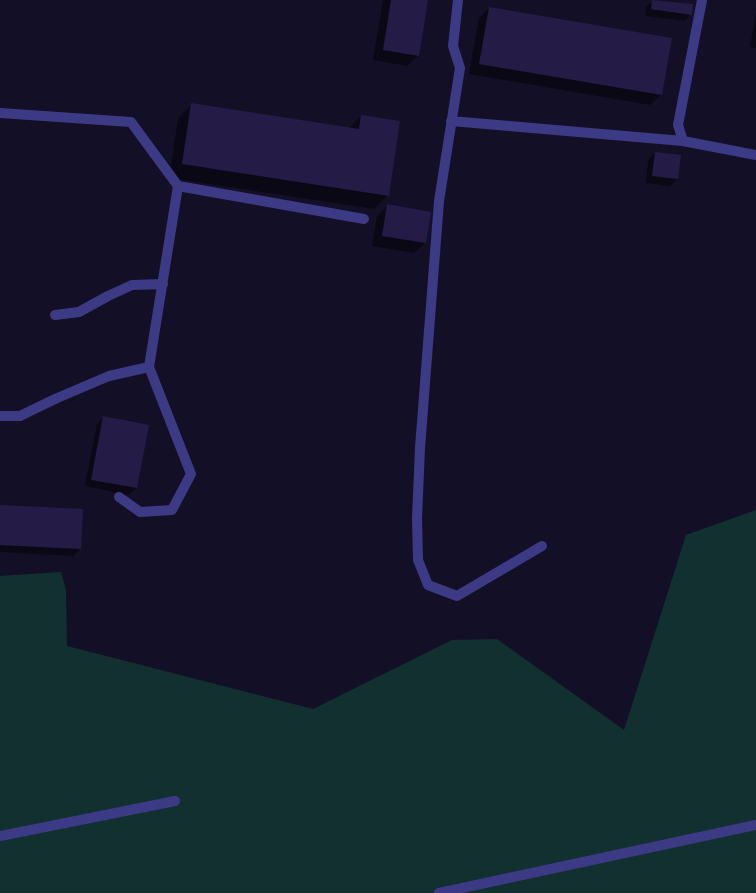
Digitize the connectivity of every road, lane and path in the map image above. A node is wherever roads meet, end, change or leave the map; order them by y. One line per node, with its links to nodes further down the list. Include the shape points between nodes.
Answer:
1 (458, 0): 4 (lane, via 453,46 460,68)
2 (702, 0): 5 (lane, via 678,125)
3 (0, 113): 7 (lane, via 131,122)
4 (451, 121): 5 (lane); 14 (lane, via 439,201 420,448 418,560 428,585 457,596)
5 (683, 140): 6 (lane)
6 (756, 155)
7 (178, 186): 8 (lane); 9 (lane)
8 (364, 219)
9 (163, 284): 10 (lane, via 132,285 79,312); 11 (lane)
10 (55, 315)
11 (150, 367): 12 (lane, via 109,376 20,416); 13 (lane, via 191,474 172,510 140,512)
12 (0, 416)
13 (119, 497)
14 (542, 546)
15 (175, 801): 17 (lane)
16 (756, 825): 18 (lane)
17 (0, 836)
18 (439, 893)

